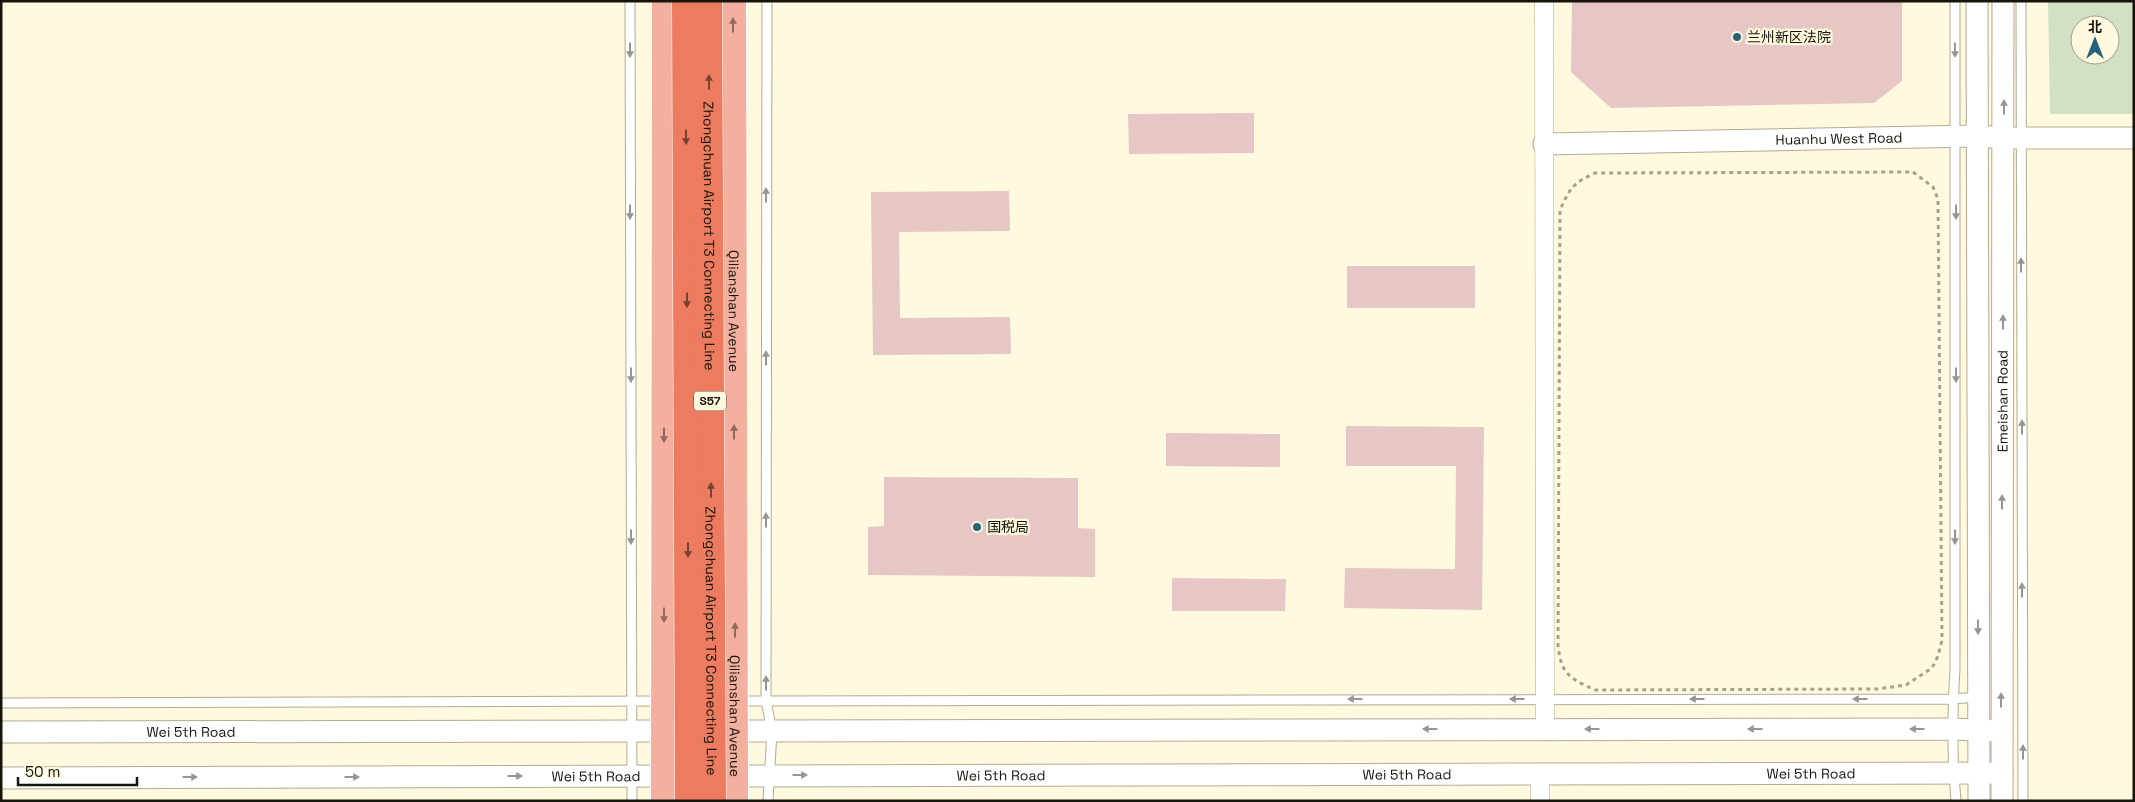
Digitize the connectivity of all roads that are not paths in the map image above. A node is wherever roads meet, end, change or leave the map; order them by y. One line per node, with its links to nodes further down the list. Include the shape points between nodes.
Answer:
1 (630, 1): 19 (lane, one-way to 19)
2 (665, 1): 20 (main road, one-way to 20)
3 (686, 1): 43 (highway, Zhongchuan Airport T3 Connecting Line / S57, one-way to 43, bridge)
4 (708, 1): 44 (highway, Zhongchuan Airport T3 Connecting Line / S57, one-way to 4, bridge)
5 (733, 1): 21 (main road, Qilianshan Avenue, one-way to 5)
6 (767, 1): 22 (lane, one-way to 6)
7 (1544, 1): 15 (street)
8 (1955, 1): 12 (lane, one-way to 12)
9 (1977, 1): 12 (street, Emeishan Road)
10 (2003, 1): 13 (street, Emeishan Road, one-way to 10)
11 (2021, 1): 13 (lane)
12 (1966, 136): 13 (street, Huanhu West Road); 15 (street, Huanhu West Road); 16 (street, Emeishan Road, one-way to 16); 18 (lane, one-way to 18)
13 (2012, 138): 14 (street, Huanhu West Road); 31 (street, Emeishan Road, one-way to 13); 50 (lane, one-way to 13)
14 (2134, 138)
15 (1544, 144): 17 (street)
16 (1978, 697): 18 (lane); 26 (street, Emeishan Road)
17 (1545, 699): 18 (lane, one-way to 17); 22 (lane, one-way to 22); 24 (street)
18 (1953, 699): 25 (lane)
19 (632, 701): 20 (lane); 23 (lane); 27 (lane)
20 (673, 701): 21 (lane); 28 (main road)
21 (726, 701): 22 (lane); 29 (main road, Qilianshan Avenue)
22 (766, 701): 30 (lane)
23 (1, 703)
24 (1545, 729): 25 (street, Wei 5th Road, one-way to 24); 30 (street, Wei 5th Road, one-way to 30)
25 (1953, 729): 26 (street, Wei 5th Road); 36 (lane)
26 (1979, 730): 31 (street, Wei 5th Road); 33 (street, Emeishan Road)
27 (632, 731): 28 (street, Wei 5th Road); 32 (street, Wei 5th Road); 38 (lane)
28 (664, 731): 29 (street, Wei 5th Road); 40 (main road)
29 (735, 731): 30 (street, Wei 5th Road); 41 (main road, Qilianshan Avenue)
30 (772, 731): 37 (lane)
31 (2001, 731): 35 (street, Emeishan Road)
32 (1, 732)
33 (1979, 772): 35 (street, Wei 5th Road); 36 (street, Wei 5th Road); 48 (street, Emeishan Road)
34 (1540, 773): 36 (street, Wei 5th Road); 37 (street, Wei 5th Road, one-way to 34); 46 (street)
35 (2002, 773): 49 (street, Emeishan Road)
36 (1954, 774): 47 (lane)
37 (768, 775): 41 (street, Wei 5th Road); 45 (lane)
38 (632, 776): 39 (street, Wei 5th Road, one-way to 38); 40 (street, Wei 5th Road); 42 (lane)
39 (1, 778)
40 (664, 788): 41 (street, Wei 5th Road)
41 (735, 788)
42 (632, 801)
43 (689, 801)
44 (712, 801)
45 (768, 801)
46 (1540, 801)
47 (1956, 801)
48 (1979, 801)
49 (2002, 801)
50 (2023, 801)

